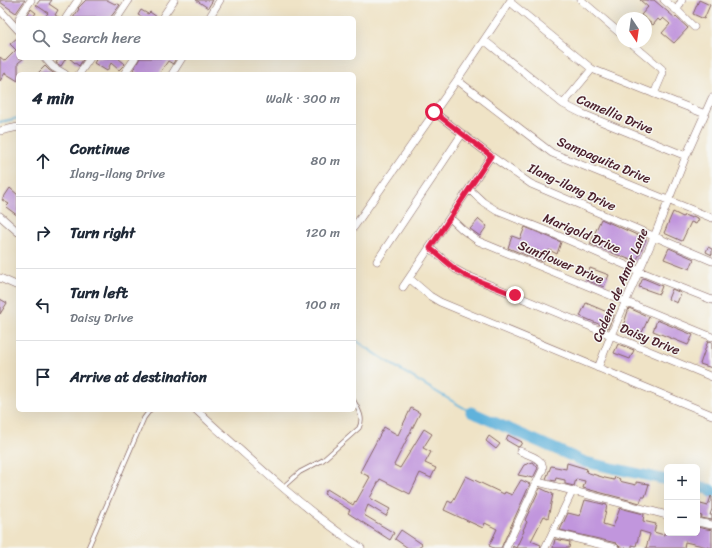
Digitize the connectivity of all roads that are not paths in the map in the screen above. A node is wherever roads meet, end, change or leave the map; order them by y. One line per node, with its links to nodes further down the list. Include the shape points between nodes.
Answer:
1 (31, 0): 12 (street)
2 (78, 0): 13 (street)
3 (129, 0): 14 (street)
4 (174, 0): 15 (street)
5 (220, 0): 16 (street)
6 (581, 0): 19 (street)
7 (664, 0): 11 (street)
8 (682, 0): 11 (street)
9 (510, 1): 20 (street); 26 (street)
10 (0, 10): 17 (street)
11 (678, 10): 18 (street)
12 (21, 16)
13 (67, 16)
14 (118, 16)
15 (163, 16)
16 (210, 16)
17 (16, 22)
18 (694, 27)
19 (616, 30)
20 (484, 40): 31 (street); 34 (street, Camellia Drive)
21 (637, 48): 32 (street, via 662,69)
22 (47, 60): 27 (street)
23 (89, 60): 28 (street)
24 (134, 60): 29 (street)
25 (181, 60): 30 (street)
26 (592, 69): 32 (street); 34 (street)
27 (62, 72)
28 (80, 72)
29 (125, 72)
30 (173, 72)
31 (457, 80): 35 (street); 43 (street, Sampaguita Drive, via 552,153)
32 (654, 94): 36 (street)
33 (712, 98): 36 (street, Cadena de Amor Lane)
34 (563, 104): 41 (street, Camellia Drive)
35 (434, 112): 39 (street, Ilang-ilang Drive); 47 (street)
36 (705, 114): 41 (street, Cadena de Amor Lane)
37 (16, 127): 38 (street)
38 (0, 131)
39 (462, 134): 40 (street, Ilang-ilang Drive); 51 (street)
40 (491, 156): 42 (street); 49 (street, Ilang-ilang Drive, via 531,184)
41 (686, 156): 43 (street, Cadena de Amor Lane)
42 (469, 189): 46 (street); 53 (street, Marigold Drive, via 497,211)
43 (669, 201): 45 (street, Sampaguita Drive); 49 (street, Cadena de Amor Lane)
44 (0, 216): 48 (street)
45 (712, 217)
46 (450, 218): 50 (street); 59 (street, Sunflower Drive, via 478,241)
47 (356, 224)
48 (16, 230)
49 (654, 237): 52 (street, Ilang-ilang Drive); 53 (street, Cadena de Amor Lane)
50 (430, 248): 55 (street); 60 (street, Daisy Drive, via 466,276)
51 (377, 261)
52 (712, 261)
53 (639, 271): 58 (street, Marigold Drive); 59 (street, Cadena de Amor Lane)
54 (0, 278): 56 (street)
55 (409, 278): 57 (street); 62 (street, via 440,302)
56 (16, 285)
57 (403, 287)
58 (712, 300)
59 (625, 302): 60 (street, Cadena de Amor Lane); 61 (street, Sunflower Drive)
60 (610, 335): 62 (street, Cadena de Amor Lane); 63 (street, Daisy Drive)
61 (712, 337)
62 (598, 368): 67 (street)
63 (712, 377)
64 (356, 405): 70 (lane, via 361,414 359,428 323,460 300,472)
65 (148, 412): 76 (lane)
66 (198, 412): 70 (street)
67 (712, 415)
68 (520, 451): 69 (street, via 541,462 543,469)
69 (538, 482): 71 (street); 78 (street)
70 (283, 487): 77 (street, via 318,517)
71 (572, 492): 72 (street); 75 (street)
72 (664, 514)
73 (700, 523): 74 (street)
74 (712, 525)
75 (553, 533): 79 (street); 80 (street)
76 (88, 548)
77 (362, 548)
78 (506, 548)
79 (545, 548)
80 (615, 548)

